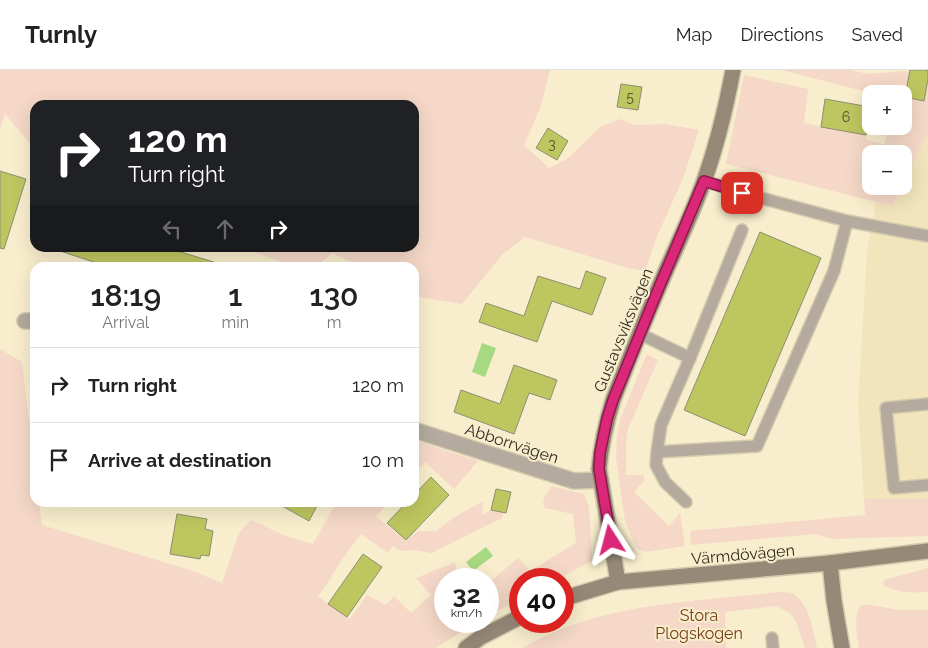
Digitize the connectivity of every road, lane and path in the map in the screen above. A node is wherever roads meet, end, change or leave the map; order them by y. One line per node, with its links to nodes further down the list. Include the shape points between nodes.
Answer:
1 (733, 70): 2 (street, Gustavsviksvägen)
2 (704, 181): 3 (lane); 6 (street, Gustavsviksvägen)
3 (847, 221): 5 (lane); 10 (lane, via 834,271 758,446)
4 (742, 230): 7 (lane)
5 (928, 236)
6 (640, 334): 7 (lane); 11 (street, Gustavsviksvägen, via 607,419 600,453)
7 (690, 358): 10 (lane, via 661,425)
8 (928, 404): 12 (lane, via 886,408 894,488)
9 (419, 432): 11 (street, Abborrvägen, via 574,480)
10 (656, 452): 13 (lane, via 656,465 665,482)
11 (600, 480): 16 (street, Gustavsviksvägen)
12 (928, 485)
13 (686, 502)
14 (928, 551): 15 (street, Värmdövägen)
15 (830, 564): 16 (street, Värmdövägen); 20 (street)
16 (618, 582): 17 (street, Värmdövägen)
17 (574, 595)
18 (509, 623): 19 (street)
19 (466, 648)
20 (842, 648)

